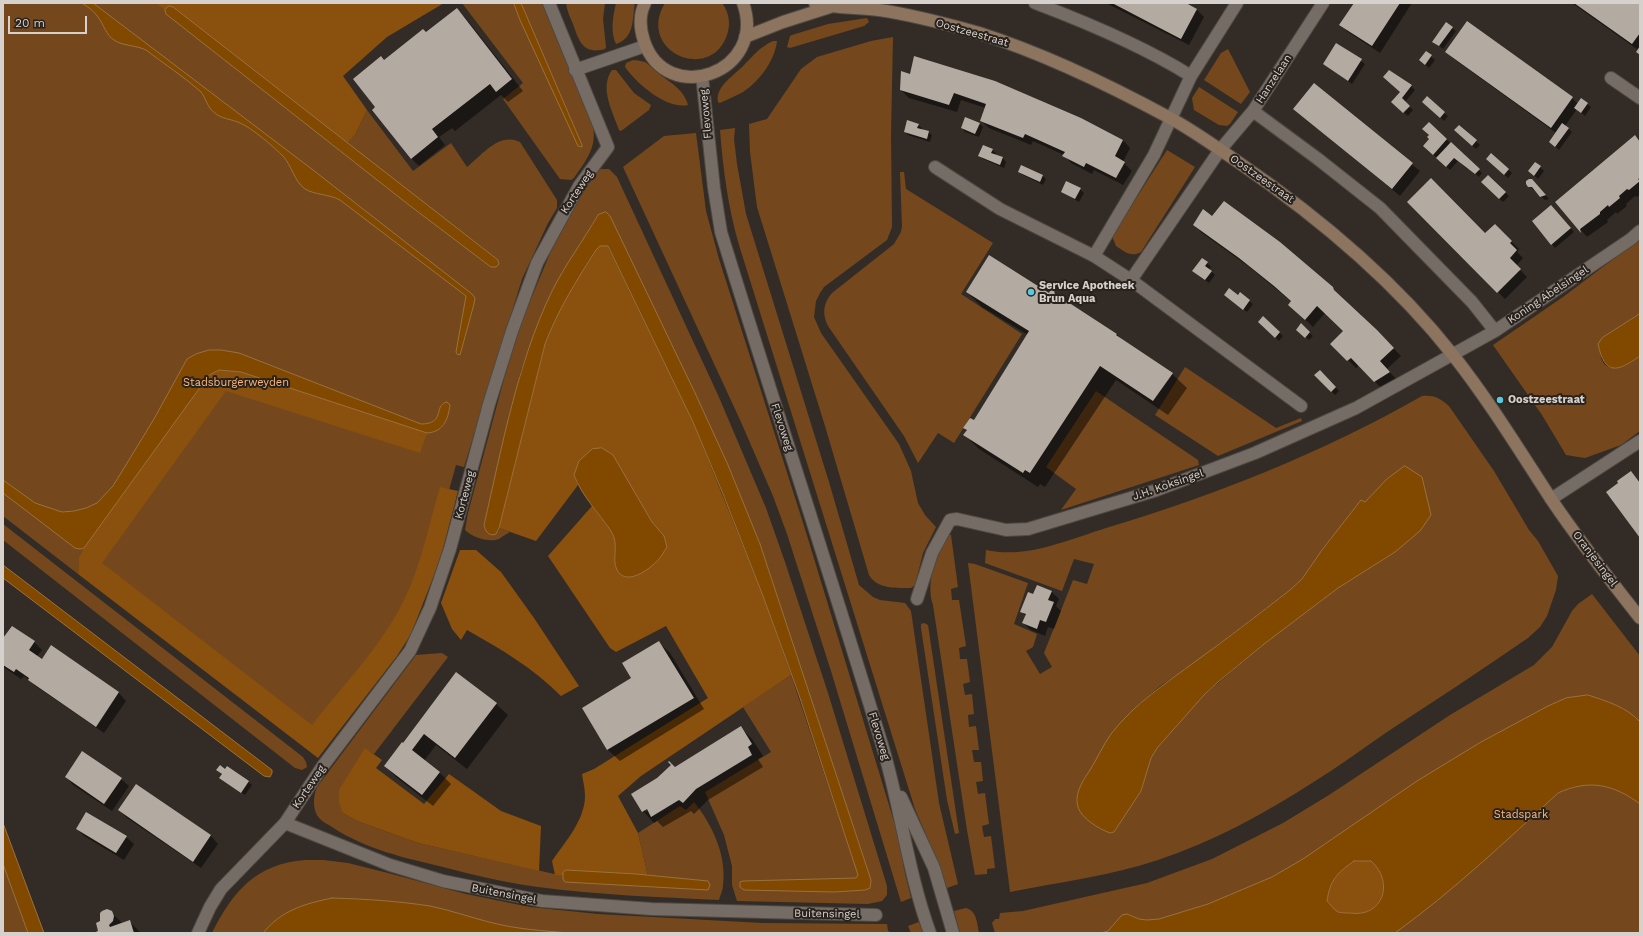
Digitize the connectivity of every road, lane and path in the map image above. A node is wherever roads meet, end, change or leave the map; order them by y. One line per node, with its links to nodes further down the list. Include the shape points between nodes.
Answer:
1 (549, 3): 12 (street)
2 (645, 3): 11 (street, via 640,20)
3 (743, 3): 10 (street)
4 (816, 3): 9 (street, Oostzeestraat)
5 (1035, 3): 14 (street, via 1116,37)
6 (1237, 3): 14 (street)
7 (1323, 3): 17 (street, Hanzelaan)
8 (876, 6): 9 (street, Oostzeestraat); 18 (street, Oostzeestraat, via 1012,44 1082,74)
9 (830, 7): 10 (street, Oostzeestraat)
10 (746, 37): 13 (street, via 733,60 723,68)
11 (645, 46): 12 (street); 13 (street, via 652,57 673,73 685,77)
12 (576, 70): 32 (street, Korteweg, via 608,148 579,186 537,263 489,404 450,549 430,608 410,651 322,767)
13 (702, 76): 31 (street, Flevoweg, via 721,232)
14 (1192, 76): 18 (street)
15 (1611, 78): 16 (street)
16 (1640, 98)
17 (1253, 111): 19 (street, Hanzelaan); 24 (street, via 1380,208 1472,302)
18 (1172, 119): 19 (street, Oostzeestraat); 22 (street, via 1154,155)
19 (1220, 150): 23 (street, Oostzeestraat); 25 (street, Oostzeestraat, via 1302,208 1348,246 1386,281)
20 (935, 167): 22 (street, via 1000,209)
21 (1640, 231): 24 (street, Koning Abelsingel)
22 (1094, 256): 23 (street)
23 (1131, 280): 26 (street)
24 (1495, 331): 25 (street, Koning Abelsingel)
25 (1452, 354): 28 (street, Oostzeestraat, via 1503,425); 29 (street, J.H. Koksingel, via 1356,408 1255,453 1157,490 1028,529 1006,530 958,519 950,520 932,553)
26 (1301, 406)
27 (1640, 441): 28 (street)
28 (1551, 499): 30 (street, Oranjesingel, via 1597,564)
29 (917, 599)
30 (1640, 618)
31 (890, 772): 35 (street, Flevoweg, via 912,875); 36 (street, Flevoweg, via 934,868)
32 (285, 823): 33 (street, Buitensingel, via 390,865 443,881 542,901 652,909); 34 (street, via 221,889)
33 (876, 915)
34 (198, 933)
35 (930, 933)
36 (953, 933)

